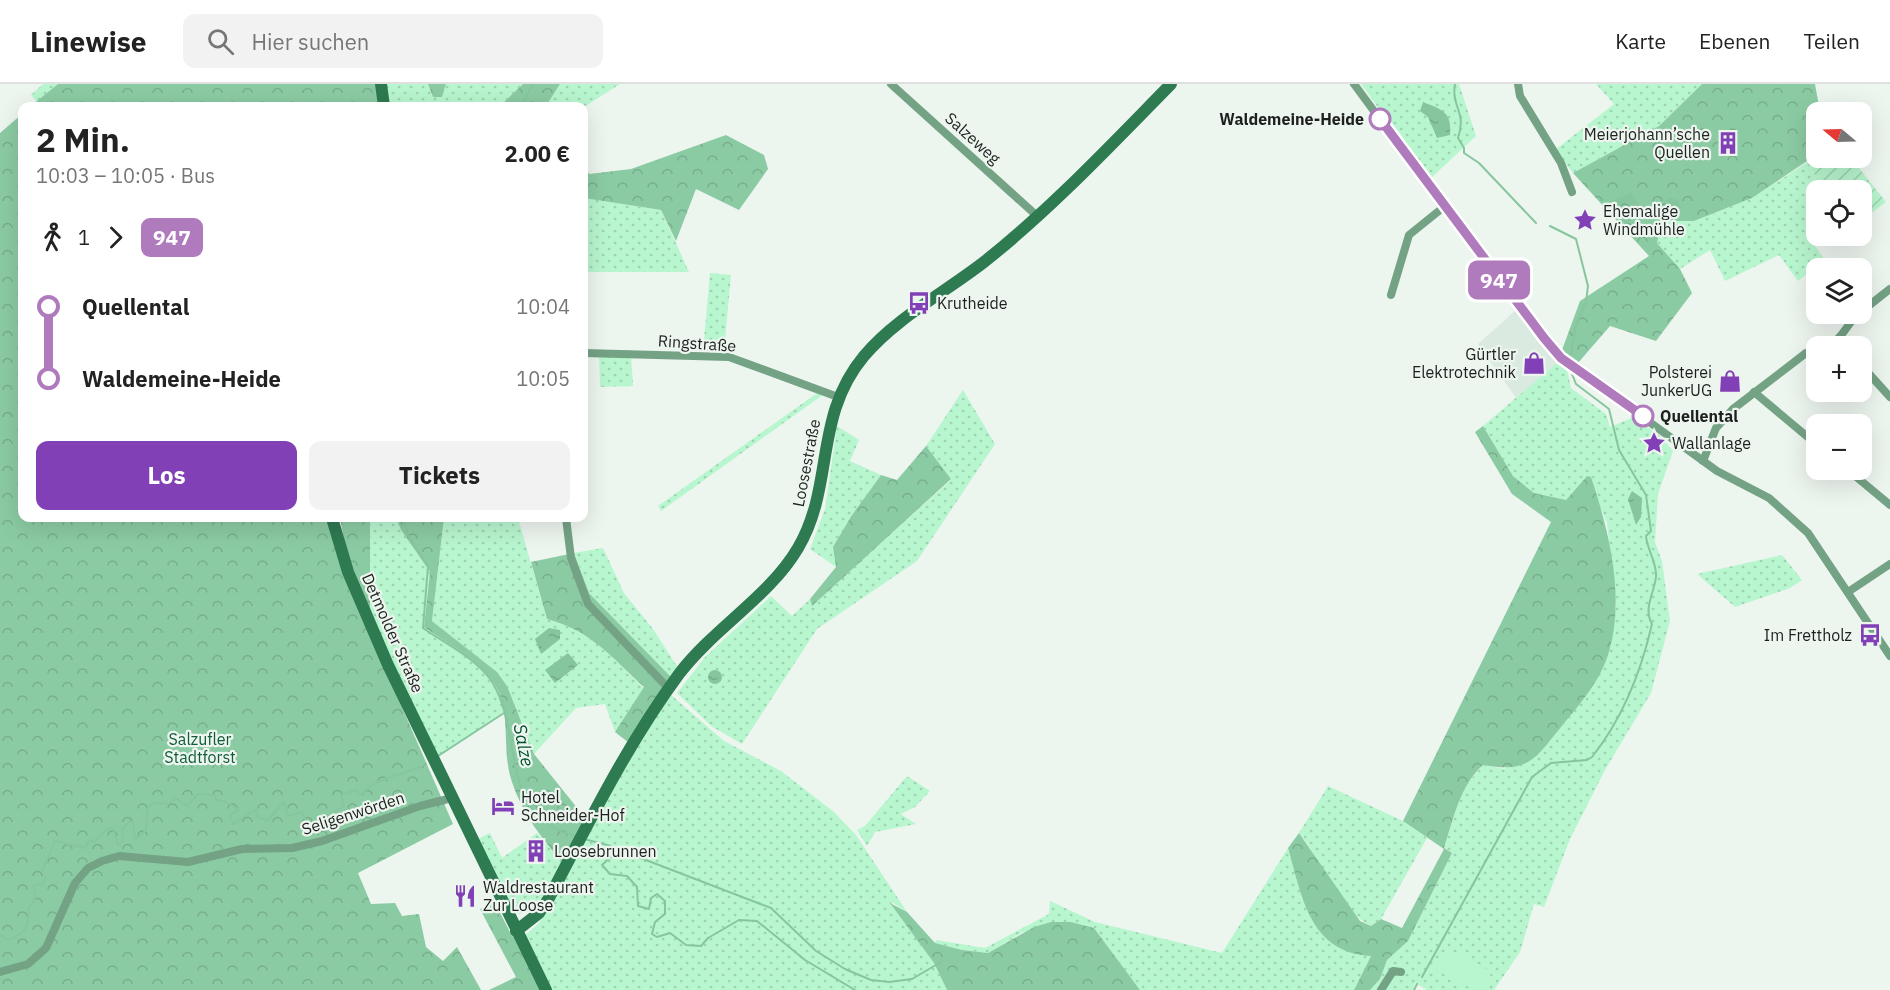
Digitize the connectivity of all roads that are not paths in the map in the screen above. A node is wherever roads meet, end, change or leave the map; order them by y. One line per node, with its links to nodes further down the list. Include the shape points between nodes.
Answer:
1 (381, 84): 6 (street)
2 (891, 84): 9 (street, Salzeweg)
3 (1171, 84): 9 (street, Loosestraße)
4 (1354, 84): 8 (street)
5 (1518, 84): 7 (street, via 1520,96 1561,163)
6 (383, 102)
7 (1572, 192)
8 (1445, 206): 11 (street, via 1409,235); 20 (street, via 1561,358)
9 (1036, 215): 17 (street, Loosestraße, via 985,261 878,341 853,370)
10 (1890, 289): 12 (street)
11 (1391, 295)
12 (1872, 303)
13 (588, 353): 17 (street, Ringstraße, via 729,357)
14 (1806, 353): 16 (street)
15 (1872, 377): 18 (street)
16 (1754, 392): 19 (street); 20 (street, via 1716,428)
17 (838, 397): 28 (street, Loosestraße, via 825,443 817,500 800,545 770,584 702,646)
18 (1890, 397)
19 (1806, 436)
20 (1703, 461): 26 (street, via 1769,498 1794,519)
21 (1860, 480): 22 (street)
22 (1890, 504)
23 (333, 522): 29 (street, Detmolder Straße, via 367,619)
24 (567, 522): 28 (street, via 572,558 588,604)
25 (1890, 564): 26 (street)
26 (1848, 592): 27 (street)
27 (1890, 656)
28 (669, 689): 30 (street, Loosestraße, via 539,913)
29 (452, 798): 30 (street, Detmolder Straße); 31 (street, Seligenwörden, via 292,848 242,849 188,862 128,856 102,861 88,868 75,883 46,948 28,964)
30 (516, 931): 33 (street, Detmolder Straße)
31 (0, 972)
32 (1401, 972): 34 (street, via 1394,971)
33 (546, 990)
34 (1381, 990)

